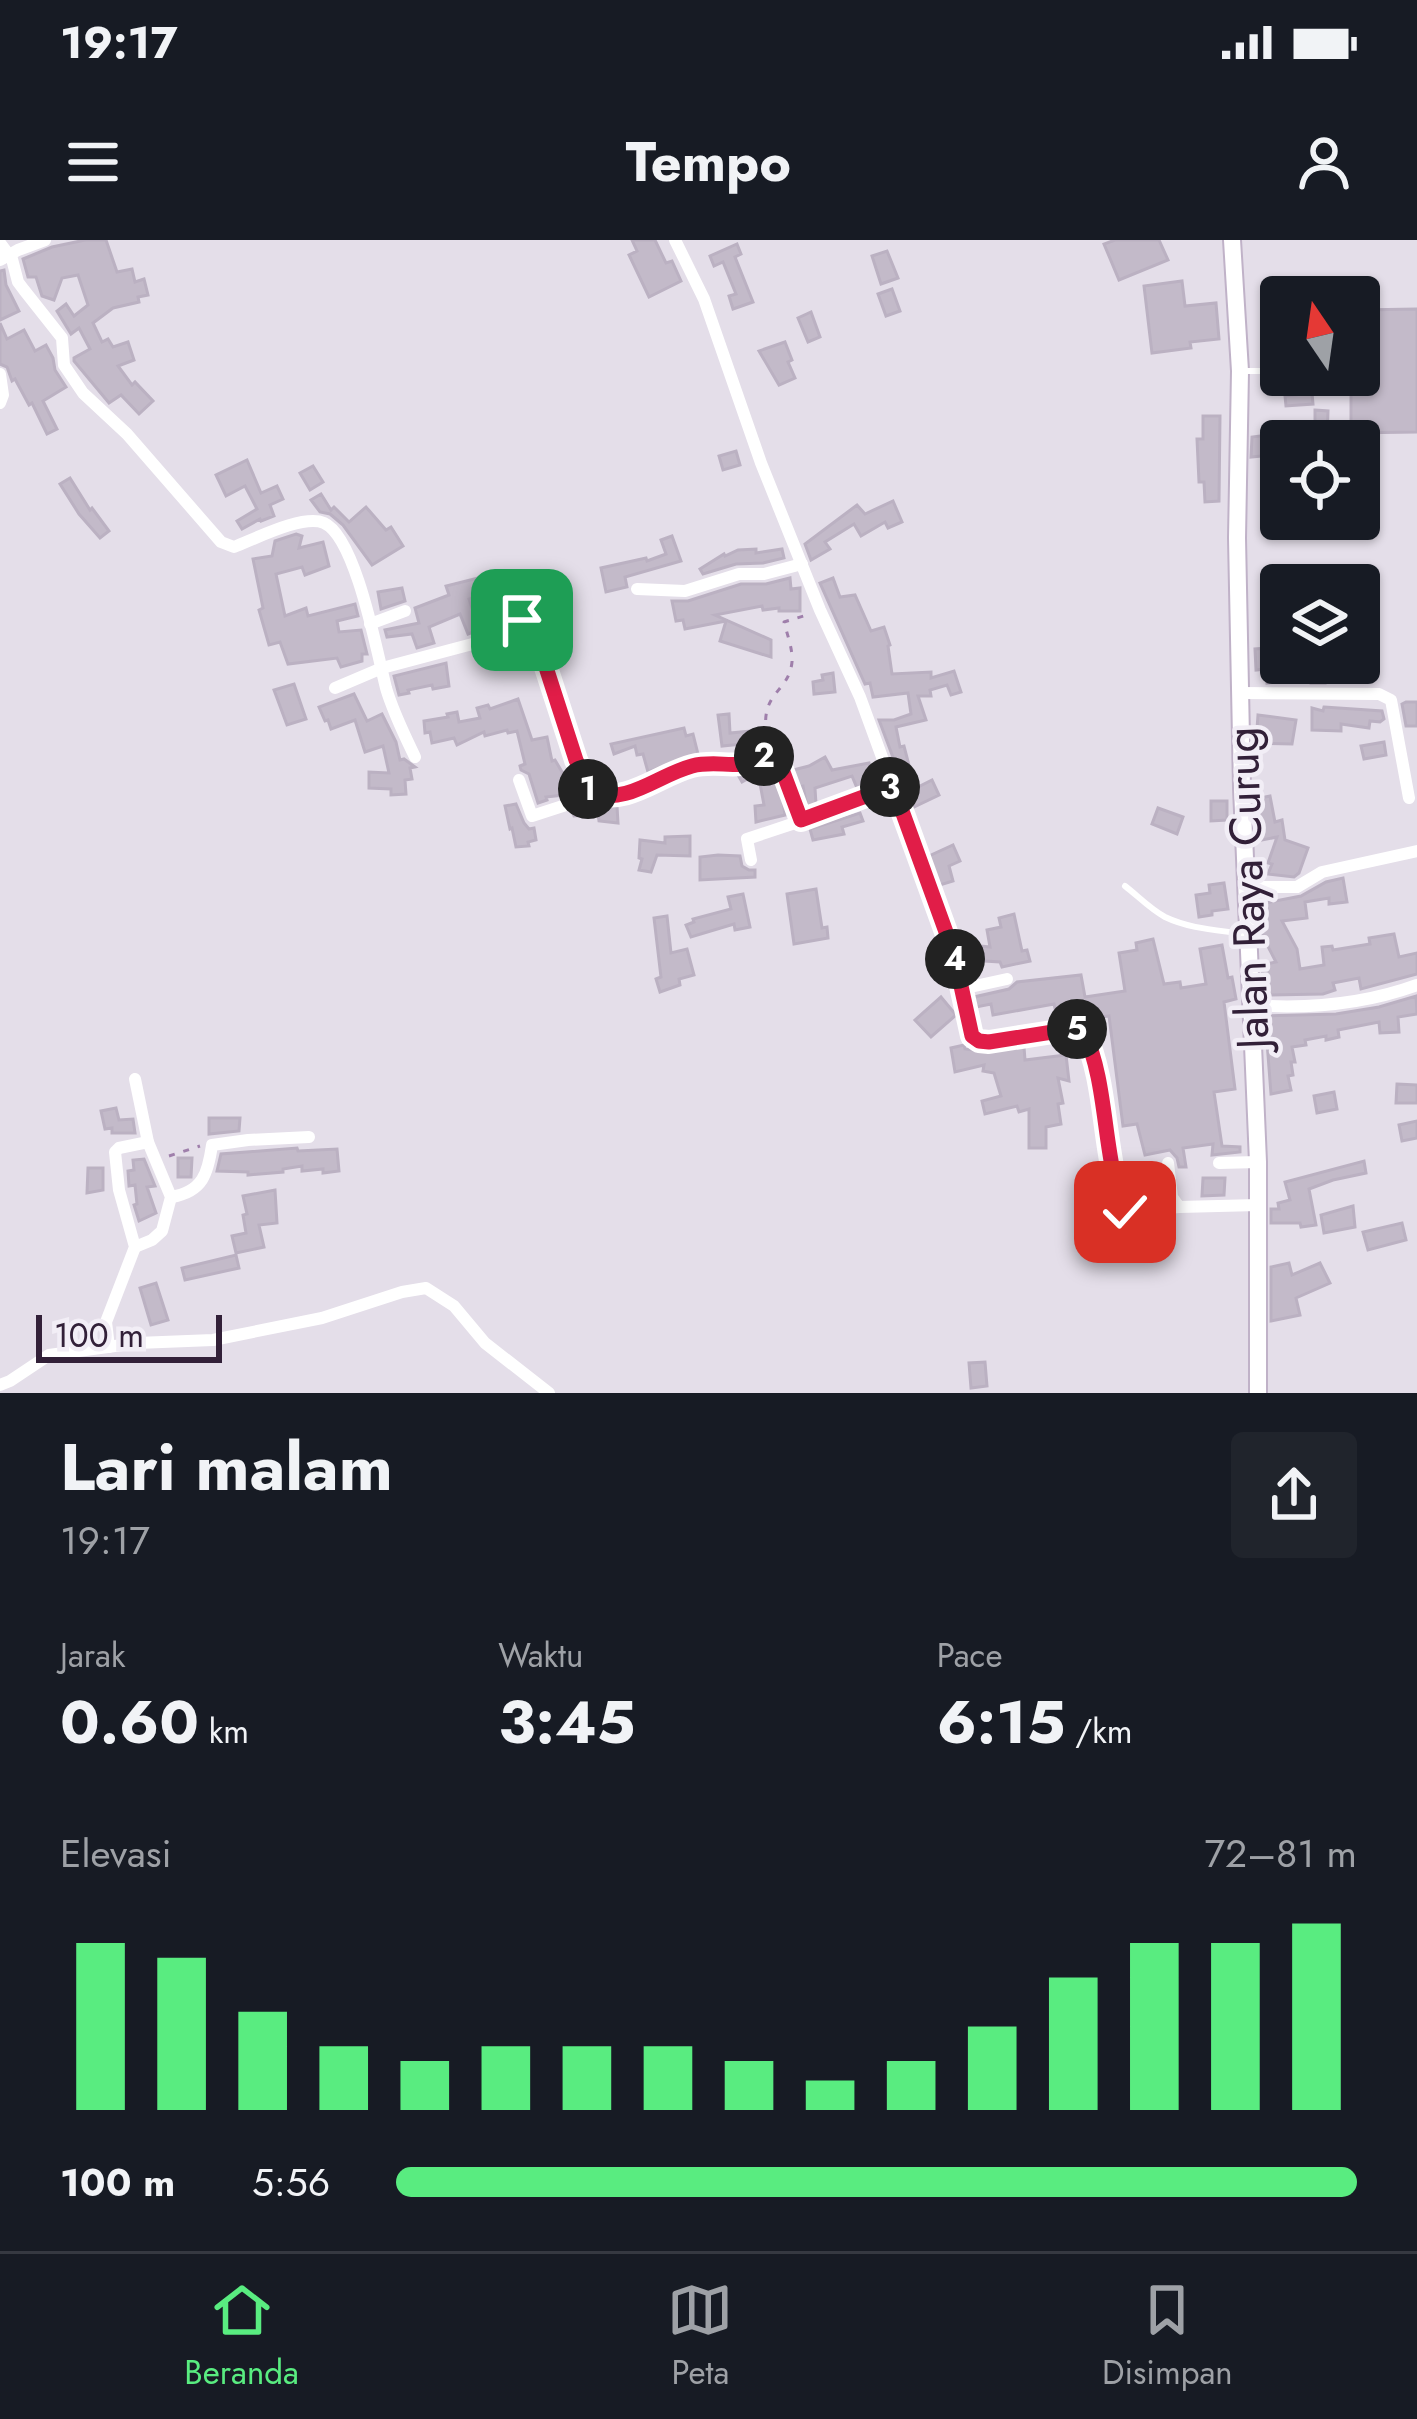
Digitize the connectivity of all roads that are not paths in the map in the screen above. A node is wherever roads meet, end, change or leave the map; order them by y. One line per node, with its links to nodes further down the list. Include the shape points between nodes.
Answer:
1 (45, 240): 4 (street)
2 (675, 240): 9 (street)
3 (1232, 240): 5 (street, Jalan Raya Curug)
4 (3, 253): 12 (street, via 62,338 64,365 78,386 220,542 234,547 323,522 350,557)
5 (1240, 371): 6 (lane); 15 (street, Jalan Raya Curug)
6 (1260, 371)
7 (0, 374): 8 (street)
8 (0, 403)
9 (802, 564): 10 (street, via 685,591); 18 (street)
10 (637, 589)
11 (405, 611): 12 (street)
12 (370, 624): 13 (street)
13 (382, 668): 14 (street); 16 (street); 19 (street, via 530,621)
14 (335, 688)
15 (1241, 692): 20 (street, via 1386,696); 25 (street, Jalan Raya Curug)
16 (415, 758)
17 (519, 780): 19 (street, via 532,816)
18 (893, 786): 21 (street); 29 (street)
19 (588, 790): 21 (street, via 628,793 696,765 747,764 774,748)
20 (1409, 798)
21 (801, 820): 23 (street, via 747,839)
22 (1417, 850): 25 (street, via 1322,872 1297,887)
23 (751, 860)
24 (1124, 886): 26 (lane, via 1171,920)
25 (1248, 887): 26 (street, Jalan Raya Curug)
26 (1248, 934): 30 (street, Jalan Raya Curug)
27 (1007, 979): 29 (street)
28 (1417, 985): 30 (street, via 1338,1002)
29 (961, 989): 39 (street, via 979,1041 1084,1032 1123,1210)
30 (1250, 1005): 35 (street, Jalan Raya Curug)
31 (135, 1079): 33 (street)
32 (309, 1137): 37 (street, via 212,1145 203,1181)
33 (148, 1142): 37 (street); 40 (street, via 115,1155)
34 (1168, 1162): 39 (street)
35 (1258, 1162): 36 (street); 38 (street, Jalan Raya Curug)
36 (1219, 1163)
37 (171, 1197): 40 (street, via 162,1231)
38 (1258, 1205): 39 (street); 44 (street, Jalan Raya Curug)
39 (1179, 1207)
40 (135, 1247): 41 (street, via 106,1322)
41 (109, 1346): 42 (street, via 49,1355); 43 (street, via 213,1340 426,1288)
42 (0, 1385)
43 (549, 1393)
44 (1258, 1393)

